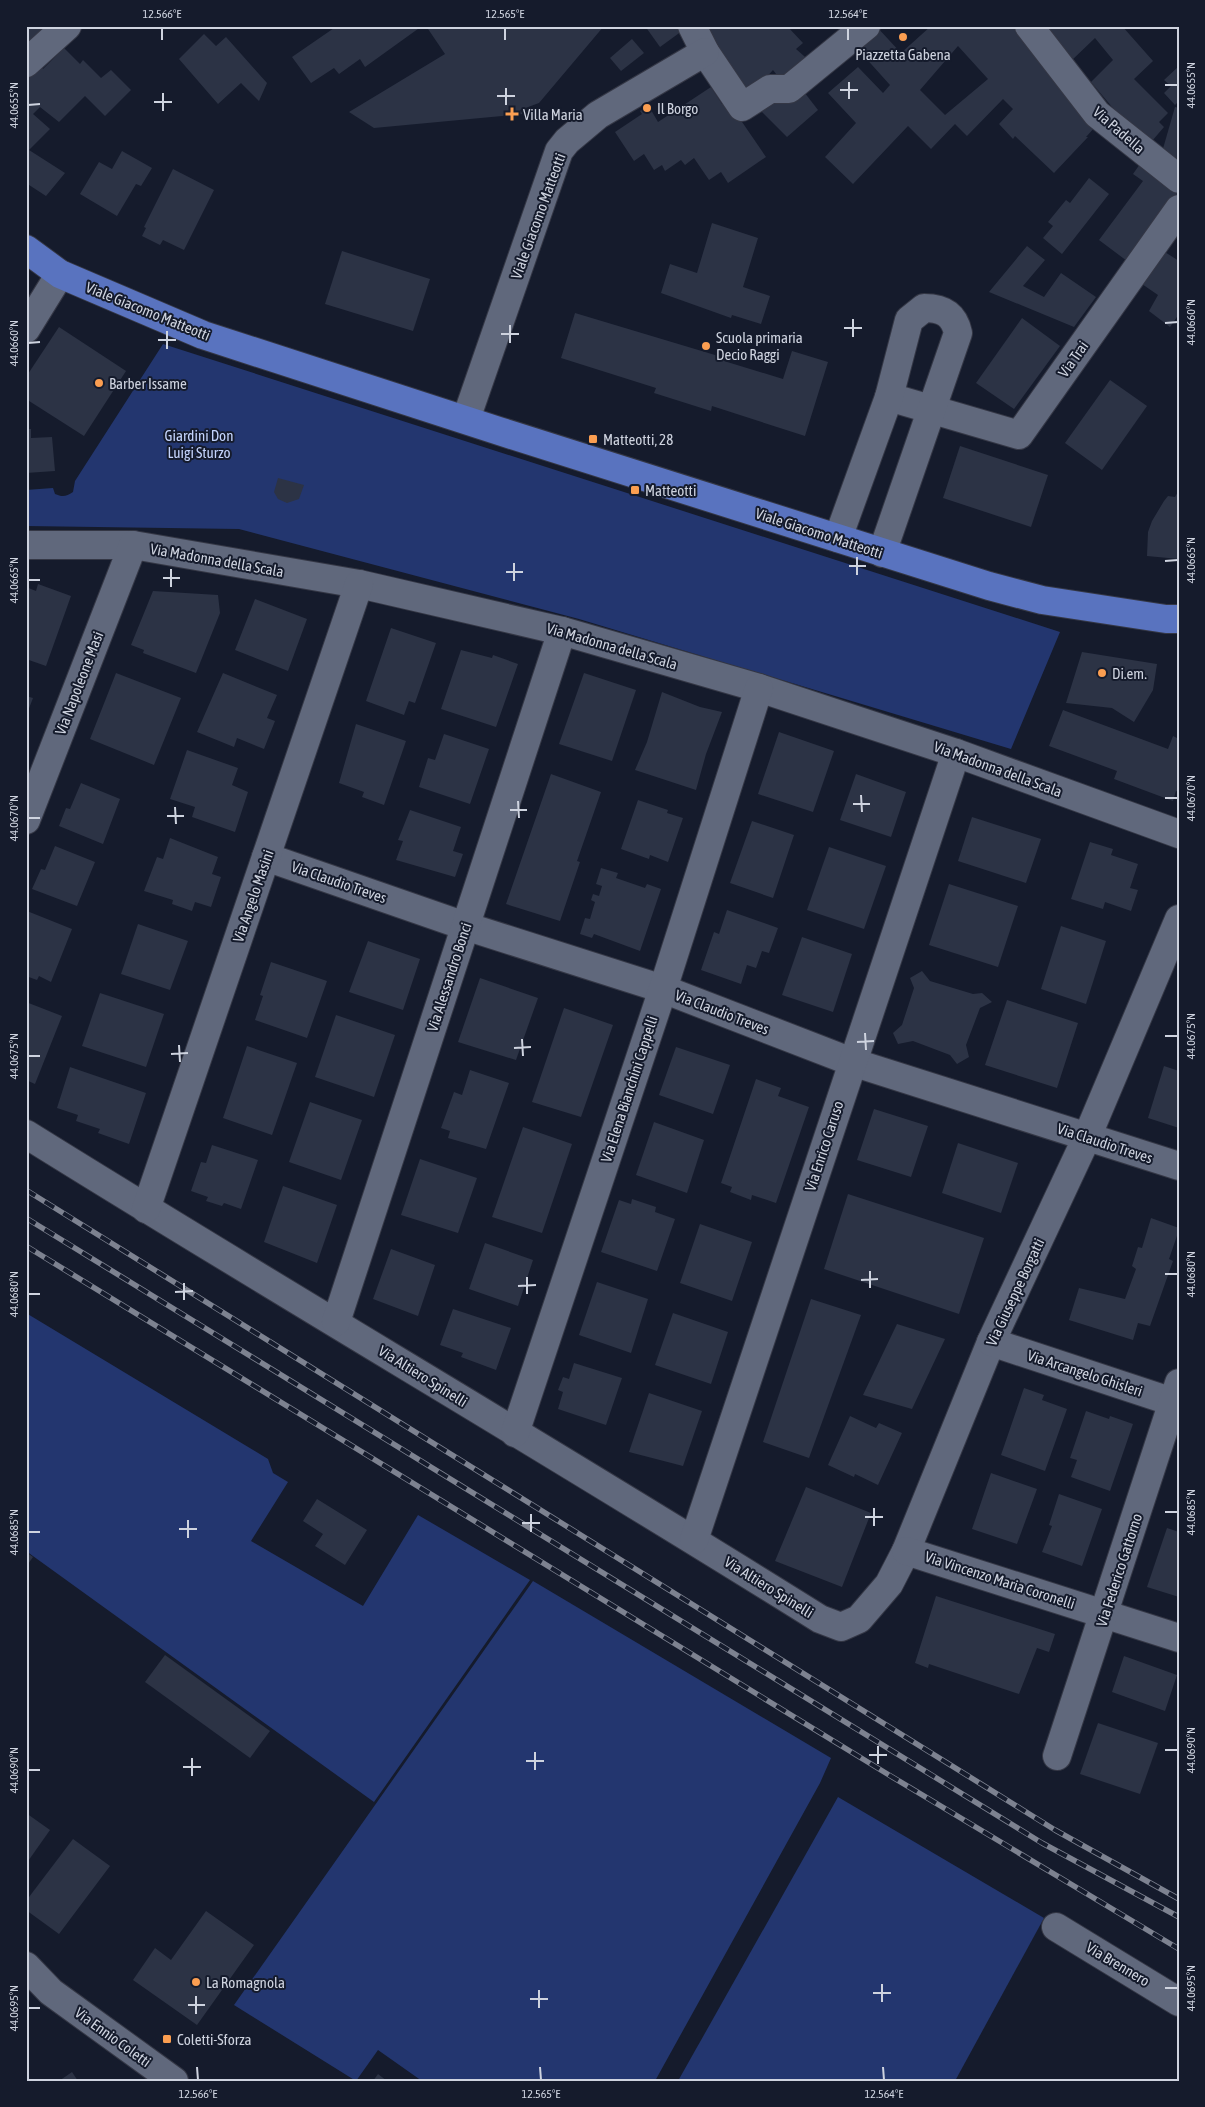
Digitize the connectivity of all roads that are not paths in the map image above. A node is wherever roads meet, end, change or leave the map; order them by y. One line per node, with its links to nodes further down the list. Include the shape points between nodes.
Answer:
1 (67, 26): 6 (street)
2 (692, 26): 5 (street)
3 (866, 26): 5 (street, via 789,89 770,89 742,107)
4 (1029, 26): 7 (street, Via Padella, via 1097,114)
5 (705, 52): 14 (street, Viale Giacomo Matteotti, via 598,115 567,141 560,152)
6 (26, 63)
7 (1179, 179)
8 (1179, 209): 13 (street, Via Trai, via 1019,435)
9 (26, 249): 10 (main road, Viale Giacomo Matteotti)
10 (60, 274): 11 (street); 14 (main road, Viale Giacomo Matteotti, via 203,335)
11 (26, 329)
12 (889, 397): 13 (street, Via Trai); 13 (street, via 908,320 924,308 944,310 956,324 958,333); 15 (street)
13 (931, 410): 18 (street)
14 (466, 419): 15 (main road, Viale Giacomo Matteotti)
15 (838, 538): 18 (main road, Viale Giacomo Matteotti)
16 (26, 545): 17 (street, Via Madonna della Scala)
17 (133, 545): 19 (street, Via Madonna della Scala); 24 (street, Via Napoleone Masi)
18 (882, 553): 20 (main road, Viale Giacomo Matteotti, via 1042,600)
19 (359, 584): 21 (street, Via Madonna della Scala); 26 (street, Via Angelo Masini)
20 (1179, 619)
21 (562, 632): 22 (street, Via Madonna della Scala); 28 (street, Via Alessandro Bonci)
22 (759, 688): 23 (street, Via Madonna della Scala); 29 (street, Via Elena Bianchini Cappelli)
23 (956, 753): 25 (street, Via Madonna della Scala); 30 (street, Via Enrico Caruso)
24 (26, 820)
25 (1179, 834)
26 (266, 858): 28 (street, Via Claudio Treves); 34 (street, Via Angelo Masini)
27 (1179, 919): 32 (street, Via Giuseppe Borgatti)
28 (465, 926): 29 (street, Via Claudio Treves); 35 (street, Via Alessandro Bonci)
29 (663, 988): 30 (street, Via Claudio Treves); 38 (street, Via Elena Bianchini Cappelli)
30 (852, 1062): 32 (street, Via Claudio Treves); 39 (street, Via Enrico Caruso)
31 (26, 1134): 34 (street, Via Altiero Spinelli)
32 (1087, 1137): 33 (street, Via Claudio Treves); 36 (street, Via Giuseppe Borgatti)
33 (1179, 1166)
34 (146, 1209): 35 (street, Via Altiero Spinelli)
35 (336, 1322): 38 (street, Via Altiero Spinelli)
36 (990, 1342): 37 (street, Via Arcangelo Ghisleri); 40 (street, Via Giuseppe Borgatti)
37 (1177, 1396): 41 (street, Via Federico Gattorno)
38 (515, 1433): 39 (street, Via Altiero Spinelli)
39 (694, 1540): 42 (street, Via Altiero Spinelli)
40 (906, 1551): 41 (street, Via Vincenzo Maria Coronelli); 42 (street, Via Giuseppe Borgatti, via 889,1584 859,1619 841,1627)
41 (1105, 1614): 43 (street, Via Vincenzo Maria Coronelli); 44 (street, Via Federico Gattorno)
42 (820, 1619)
43 (1179, 1638)
44 (1057, 1756)
45 (1056, 1927): 49 (street, Via Brennero)
46 (26, 1966): 48 (street, Via Ennio Coletti)
47 (26, 1982): 48 (street, Via Ennio Coletti)
48 (51, 1992): 50 (street, Via Ennio Coletti)
49 (1179, 2002)
50 (174, 2081)

